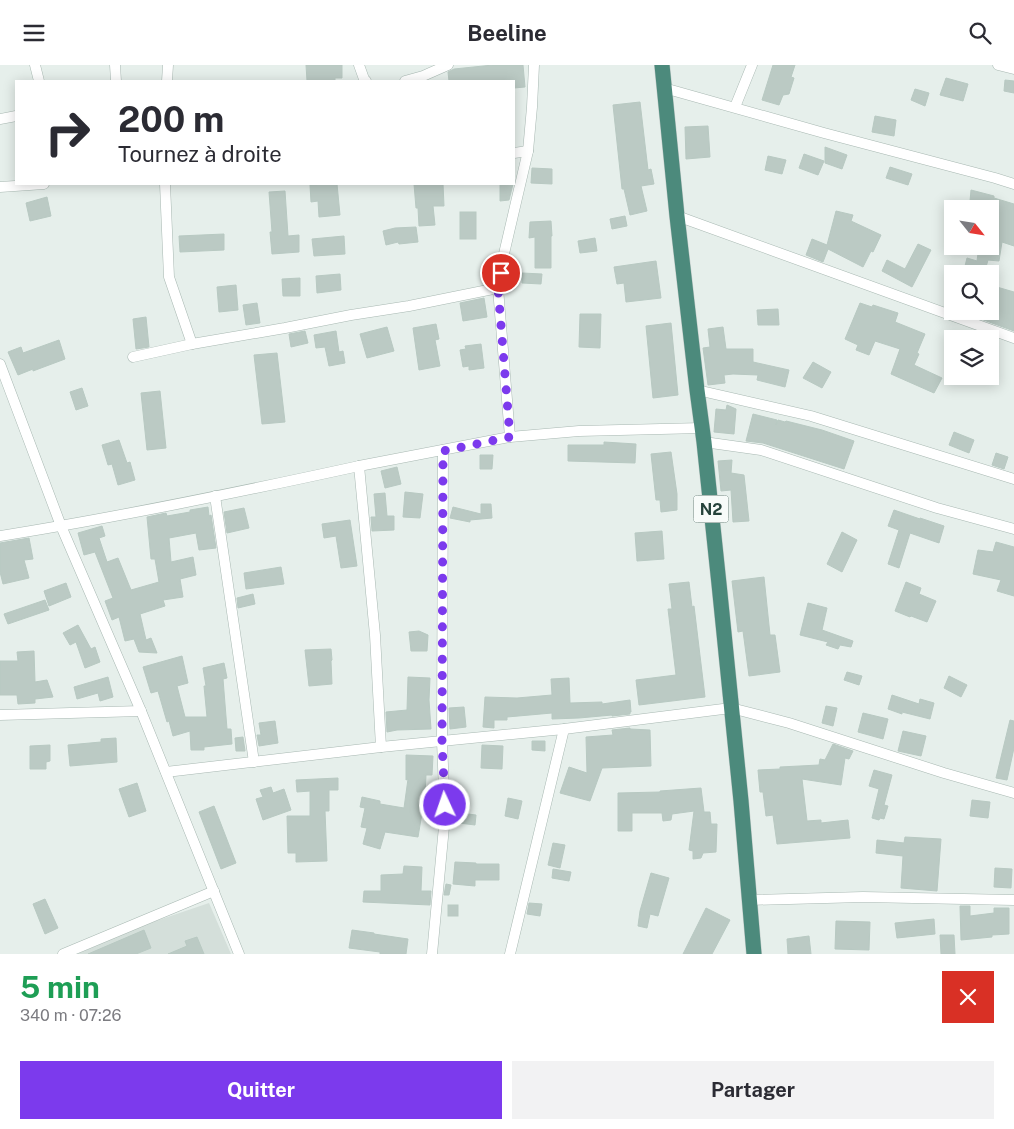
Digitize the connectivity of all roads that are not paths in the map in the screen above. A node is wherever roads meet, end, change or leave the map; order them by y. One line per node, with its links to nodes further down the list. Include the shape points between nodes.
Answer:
1 (36, 65): 11 (street)
2 (115, 65): 12 (street)
3 (168, 65): 13 (street)
4 (359, 65): 14 (street)
5 (448, 65): 15 (street)
6 (534, 65): 20 (street)
7 (662, 65): 16 (highway, N2)
8 (752, 65): 17 (street)
9 (998, 65): 10 (street)
10 (1014, 69)
11 (39, 80)
12 (116, 80)
13 (168, 80)
14 (365, 80)
15 (408, 80)
16 (664, 88): 17 (street); 26 (highway, N2)
17 (735, 107): 22 (street)
18 (15, 115): 19 (street)
19 (0, 119)
20 (528, 151): 21 (street); 27 (street)
21 (515, 153)
22 (1014, 184)
23 (29, 185): 25 (street)
24 (165, 185): 29 (street, via 169,277)
25 (0, 187)
26 (677, 216): 28 (street); 32 (highway, N2)
27 (498, 288): 29 (street); 34 (street)
28 (1014, 338)
29 (192, 345): 30 (street)
30 (132, 357)
31 (0, 364): 39 (street)
32 (697, 390): 33 (highway, N2); 37 (street, via 810,416)
33 (703, 435): 34 (street, via 579,431); 40 (street); 42 (highway, N2)
34 (510, 437): 35 (street)
35 (443, 451): 36 (street); 46 (street)
36 (359, 466): 38 (street); 47 (street)
37 (1014, 479)
38 (215, 496): 39 (street); 48 (street)
39 (61, 527): 41 (street); 43 (street)
40 (1014, 529)
41 (0, 536)
42 (731, 708): 45 (street); 50 (street); 52 (highway, N2)
43 (142, 711): 44 (street); 49 (street)
44 (0, 715)
45 (564, 729): 46 (street); 57 (street)
46 (442, 741): 47 (street); 56 (street, via 445,816)
47 (381, 747): 48 (street)
48 (254, 762): 49 (street)
49 (166, 772): 51 (street)
50 (1014, 793)
51 (214, 891): 54 (street); 55 (street)
52 (749, 900): 53 (street, via 863,897); 58 (highway, N2)
53 (1014, 901)
54 (63, 954)
55 (239, 954)
56 (432, 954)
57 (510, 954)
58 (754, 954)

